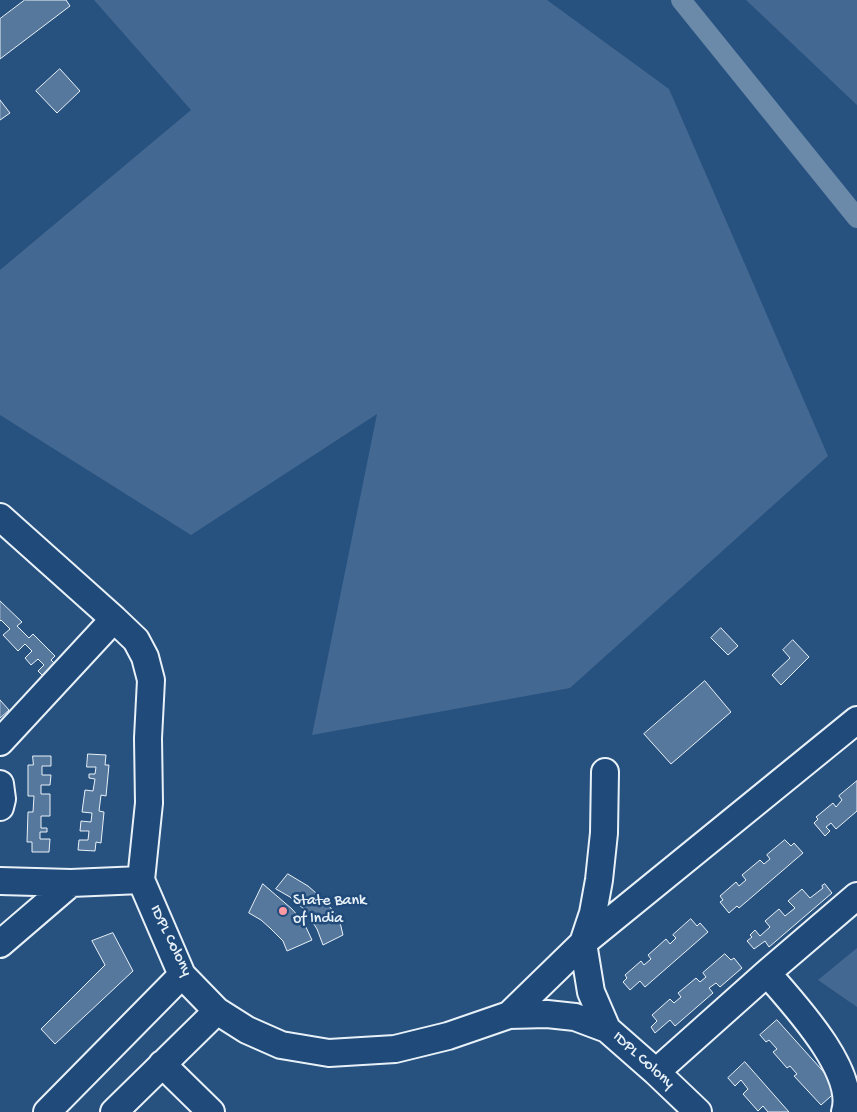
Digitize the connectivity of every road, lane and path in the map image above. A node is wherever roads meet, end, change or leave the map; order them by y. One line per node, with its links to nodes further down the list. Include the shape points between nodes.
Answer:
1 (0, 517): 2 (lane, IDPL Colony)
2 (114, 619): 4 (lane); 8 (lane, IDPL Colony, via 136,640 151,680 148,803)
3 (857, 720): 12 (lane)
4 (0, 742)
5 (605, 772): 12 (lane, via 599,880)
6 (0, 784): 7 (lane)
7 (0, 807)
8 (141, 880): 10 (lane); 15 (lane, IDPL Colony)
9 (0, 881): 10 (lane)
10 (71, 883): 13 (lane)
11 (857, 896): 14 (lane)
12 (583, 943): 17 (lane); 18 (lane, via 591,992)
13 (0, 944)
14 (767, 973): 20 (lane); 25 (lane, via 831,1047 849,1089)
15 (182, 975): 16 (lane, IDPL Colony); 21 (lane)
16 (217, 1011): 17 (lane, IDPL Colony, via 247,1030 281,1045 329,1053 395,1049 448,1036); 19 (lane)
17 (509, 1015): 18 (lane, IDPL Colony, via 575,1017)
18 (607, 1029): 20 (lane, IDPL Colony)
19 (162, 1064): 22 (lane); 23 (lane)
20 (656, 1072): 24 (lane, IDPL Colony)
21 (47, 1112)
22 (114, 1112)
23 (211, 1112)
24 (698, 1112)
25 (845, 1112)

